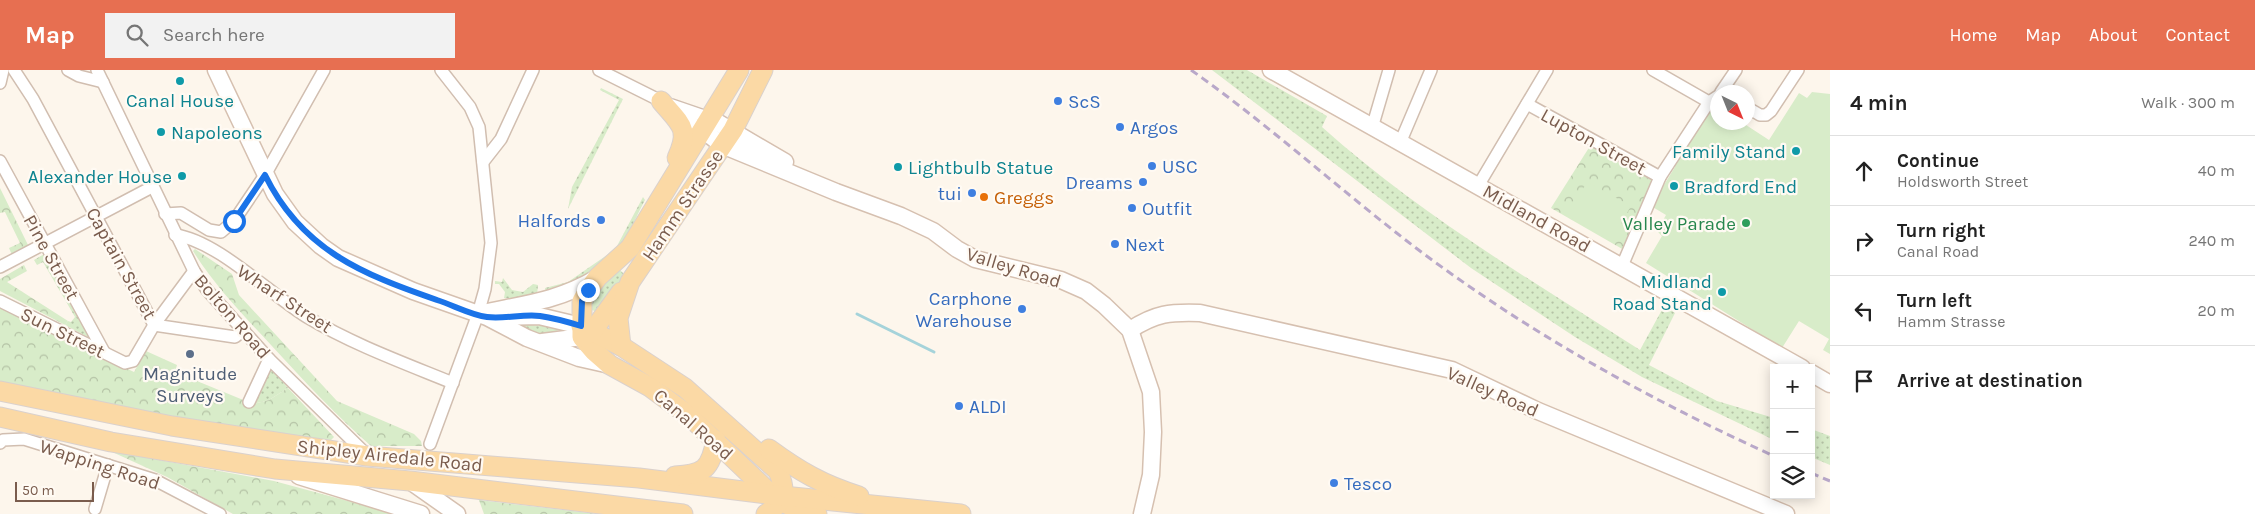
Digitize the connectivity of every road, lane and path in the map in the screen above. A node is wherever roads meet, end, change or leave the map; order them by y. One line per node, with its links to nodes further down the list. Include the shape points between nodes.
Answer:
1 (3, 70): 21 (street)
2 (14, 70): 39 (street, Captain Street)
3 (68, 70): 20 (street)
4 (98, 70): 20 (street, Bolton Road)
5 (216, 70): 33 (street, Canal Road)
6 (324, 70): 33 (street)
7 (441, 70): 32 (street, via 470,107 479,127)
8 (533, 70): 32 (street, via 501,139)
9 (599, 70): 24 (street, Valley Road)
10 (739, 70): 29 (main road, Hamm Strasse)
11 (764, 70): 29 (main road, Hamm Strasse)
12 (1271, 70): 19 (street, Midland Road)
13 (1389, 70): 28 (street)
14 (1430, 70): 30 (street)
15 (1547, 70): 26 (street)
16 (1653, 70): 23 (street)
17 (1736, 70): 22 (street)
18 (1798, 70): 27 (street, via 1771,112 1766,116)
19 (1289, 74): 28 (street, Midland Road)
20 (103, 82): 36 (street, Bolton Road)
21 (0, 83)
22 (1726, 85)
23 (1710, 98)
24 (661, 101): 29 (street, Valley Road); 37 (main road, via 682,126 685,137)
25 (1710, 103): 34 (street)
26 (1527, 104): 34 (street, Lupton Street); 35 (street)
27 (1755, 112)
28 (1372, 128): 30 (street, Midland Road)
29 (716, 132): 37 (main road, Hamm Strasse); 46 (main road, Hamm Strasse); 51 (street, Valley Road, via 836,192 933,231 975,259 1061,280 1086,291)
30 (1400, 143): 35 (street, Midland Road)
31 (0, 161): 41 (street, Pine Street)
32 (483, 162): 48 (street, via 491,242)
33 (265, 175): 38 (street, via 234,221 221,232 209,230 181,213); 48 (street, Canal Road, via 295,222 338,258 413,291)
34 (1660, 177): 42 (street)
35 (1478, 186): 42 (street, Midland Road)
36 (152, 187): 38 (street, Bolton Road); 39 (street)
37 (658, 200): 45 (main road, Hamm Strasse, via 630,248)
38 (166, 214): 40 (street, Bolton Road)
39 (96, 216): 41 (street); 49 (street, Captain Street)
40 (175, 235): 44 (street, Bolton Road); 60 (street, Wharf Street, via 189,237 215,251 308,317 372,349)
41 (45, 243): 43 (street); 55 (street, Pine Street)
42 (1622, 266): 57 (street, Midland Road)
43 (0, 267)
44 (194, 270): 49 (street); 50 (street, Bolton Road, via 207,290)
45 (598, 277): 48 (street, via 556,298); 52 (main road, Hamm Strasse, via 582,301)
46 (630, 282): 52 (main road); 54 (main road, Hamm Strasse, via 618,318)
47 (0, 301): 55 (street, Sun Street)
48 (482, 315): 52 (street, Canal Road, via 539,316); 53 (street, Canal Road); 60 (street)
49 (154, 325): 50 (street, Captain Street, via 234,337); 55 (street, Sun Street, via 133,361 126,362)
50 (244, 330): 56 (street, Bolton Road)
51 (1130, 330): 86 (street, Valley Road, via 1151,392 1151,475); 87 (street, Valley Road, via 1147,319 1169,312 1200,313 1452,370 1538,411)
52 (585, 332): 53 (street); 54 (main road, Canal Road); 58 (main road, via 594,351)
53 (538, 342): 58 (street, Canal Road, via 579,358)
54 (621, 346): 65 (main road, Canal Road, via 685,388)
55 (104, 352)
56 (270, 359): 63 (street); 71 (street, Bolton Road)
57 (1795, 364)
58 (610, 365): 68 (main road, Canal Road, via 650,387 688,414)
59 (1815, 375): 61 (street)
60 (453, 383): 70 (street)
61 (1830, 384)
62 (0, 391): 71 (main road, Shipley Airedale Road, via 172,426)
63 (249, 402)
64 (0, 404): 67 (main road, via 15,408)
65 (707, 409): 76 (main road, Canal Road, via 778,471 783,483); 78 (main road, Canal Road, via 726,417 800,472 832,488)
66 (0, 417): 67 (main road, Shipley Airedale Road)
67 (50, 428): 73 (main road, Shipley Airedale Road, via 111,442)
68 (716, 440): 74 (main road, via 706,467 698,474); 76 (main road, Canal Road)
69 (2, 441): 72 (street, Wapping Road, via 24,439)
70 (430, 444)
71 (367, 456): 74 (main road, Shipley Airedale Road); 75 (main road)
72 (108, 465): 77 (street); 79 (street, Wapping Road, via 155,480)
73 (275, 469): 75 (main road, Shipley Airedale Road); 80 (street)
74 (639, 478): 76 (main road, Shipley Airedale Road)
75 (410, 481): 81 (street); 82 (main road, Shipley Airedale Road)
76 (778, 497): 78 (main road, Canal Road); 83 (main road); 84 (main road, via 795,508)
77 (95, 509)
78 (903, 509): 85 (main road, Canal Road)
79 (220, 514)
80 (421, 514)
81 (457, 514)
82 (684, 514)
83 (766, 514)
84 (817, 514)
85 (961, 514)
86 (1142, 514)
87 (1786, 514)

